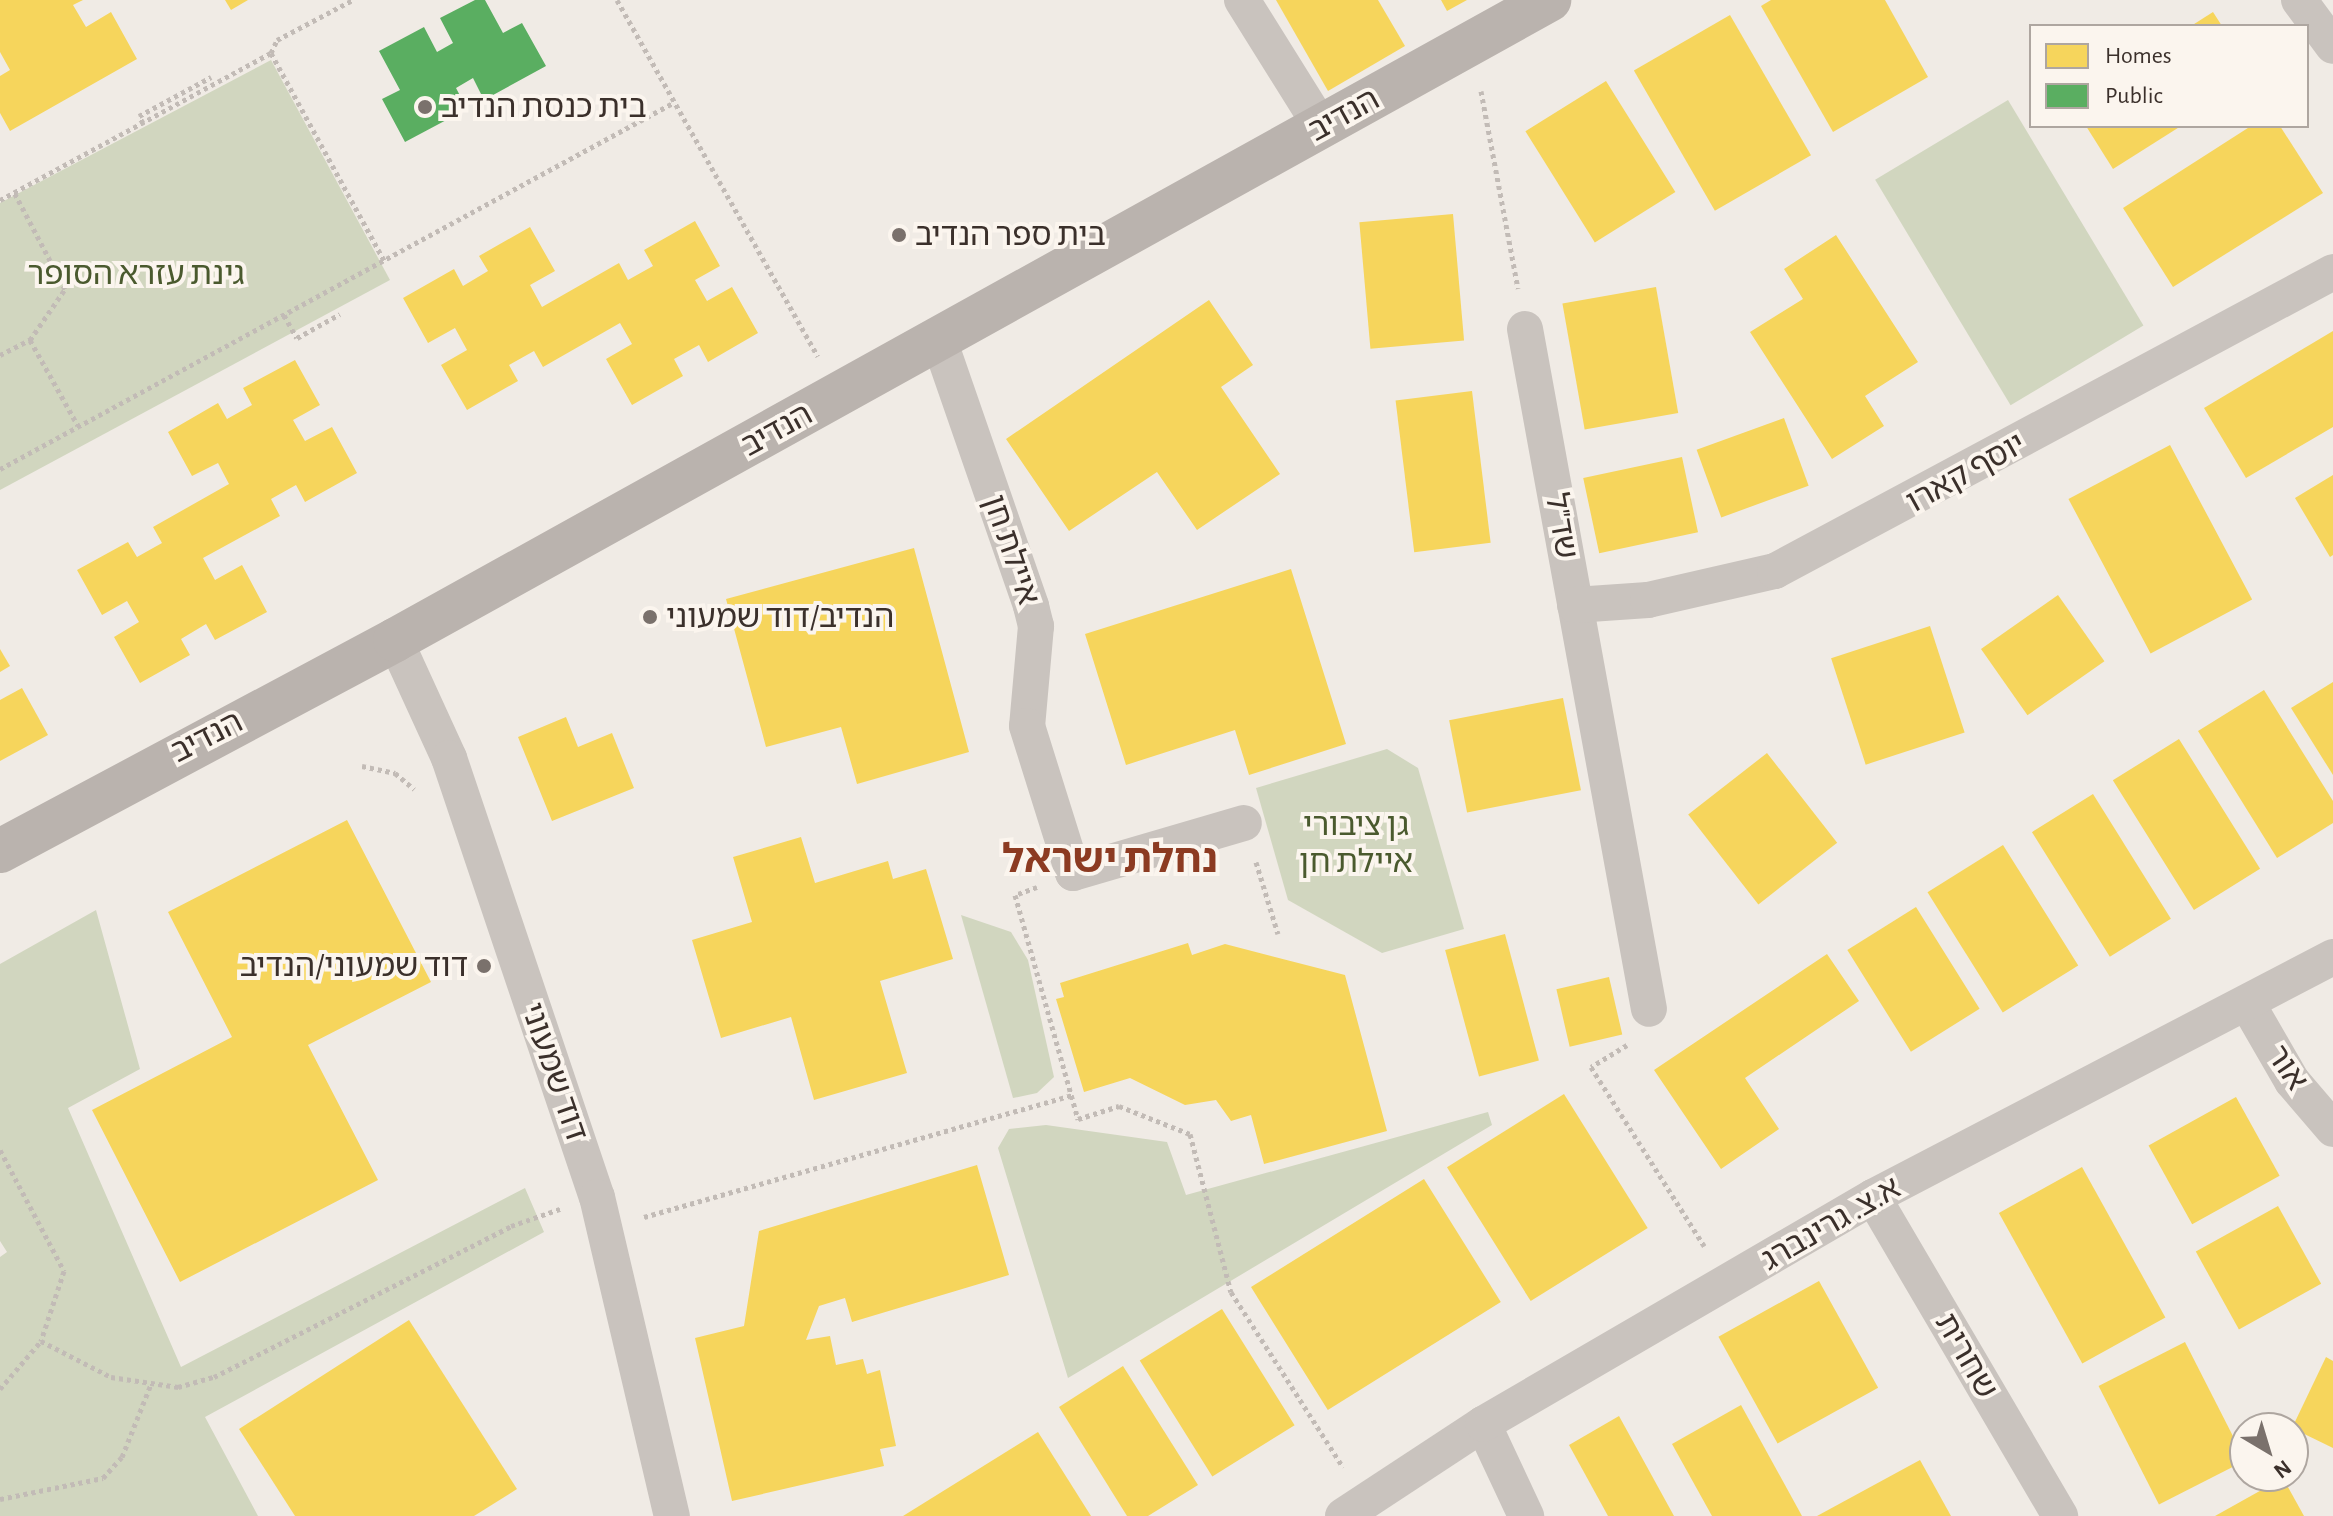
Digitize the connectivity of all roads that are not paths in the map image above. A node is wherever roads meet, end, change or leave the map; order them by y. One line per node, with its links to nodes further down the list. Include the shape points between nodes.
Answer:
1 (1242, 0): 6 (street)
2 (1549, 0): 6 (street, הנדיב)
3 (2299, 0): 5 (street)
4 (2318, 0): 5 (street)
5 (2330, 41)
6 (1322, 128): 9 (street, הנדיב)
7 (2333, 272): 10 (street, יוסף קארו, via 1853,535 1775,571 1648,600)
8 (1525, 329): 10 (street, שד"ל)
9 (938, 337): 11 (street, הנדיב); 12 (street, איילת חן, via 1031,606 1036,626 1027,726 1073,873)
10 (1575, 605): 16 (street, שד"ל)
11 (395, 640): 13 (street, הנדיב); 21 (street, דוד שמעוני, via 449,758 605,1229)
12 (1244, 823)
13 (0, 851)
14 (2333, 957): 15 (street, א.צ. גרינברג)
15 (2247, 1003): 17 (street, אור, via 2292,1081); 18 (street, א.צ. גרינברג)
16 (1649, 1009)
17 (2333, 1129)
18 (1873, 1197): 19 (street, א.צ. גרינברג); 23 (street, שחרית)
19 (1483, 1424): 20 (street, א.צ. גרינברג); 22 (street)
20 (1354, 1509)
21 (672, 1516)
22 (1526, 1516)
23 (2060, 1516)

